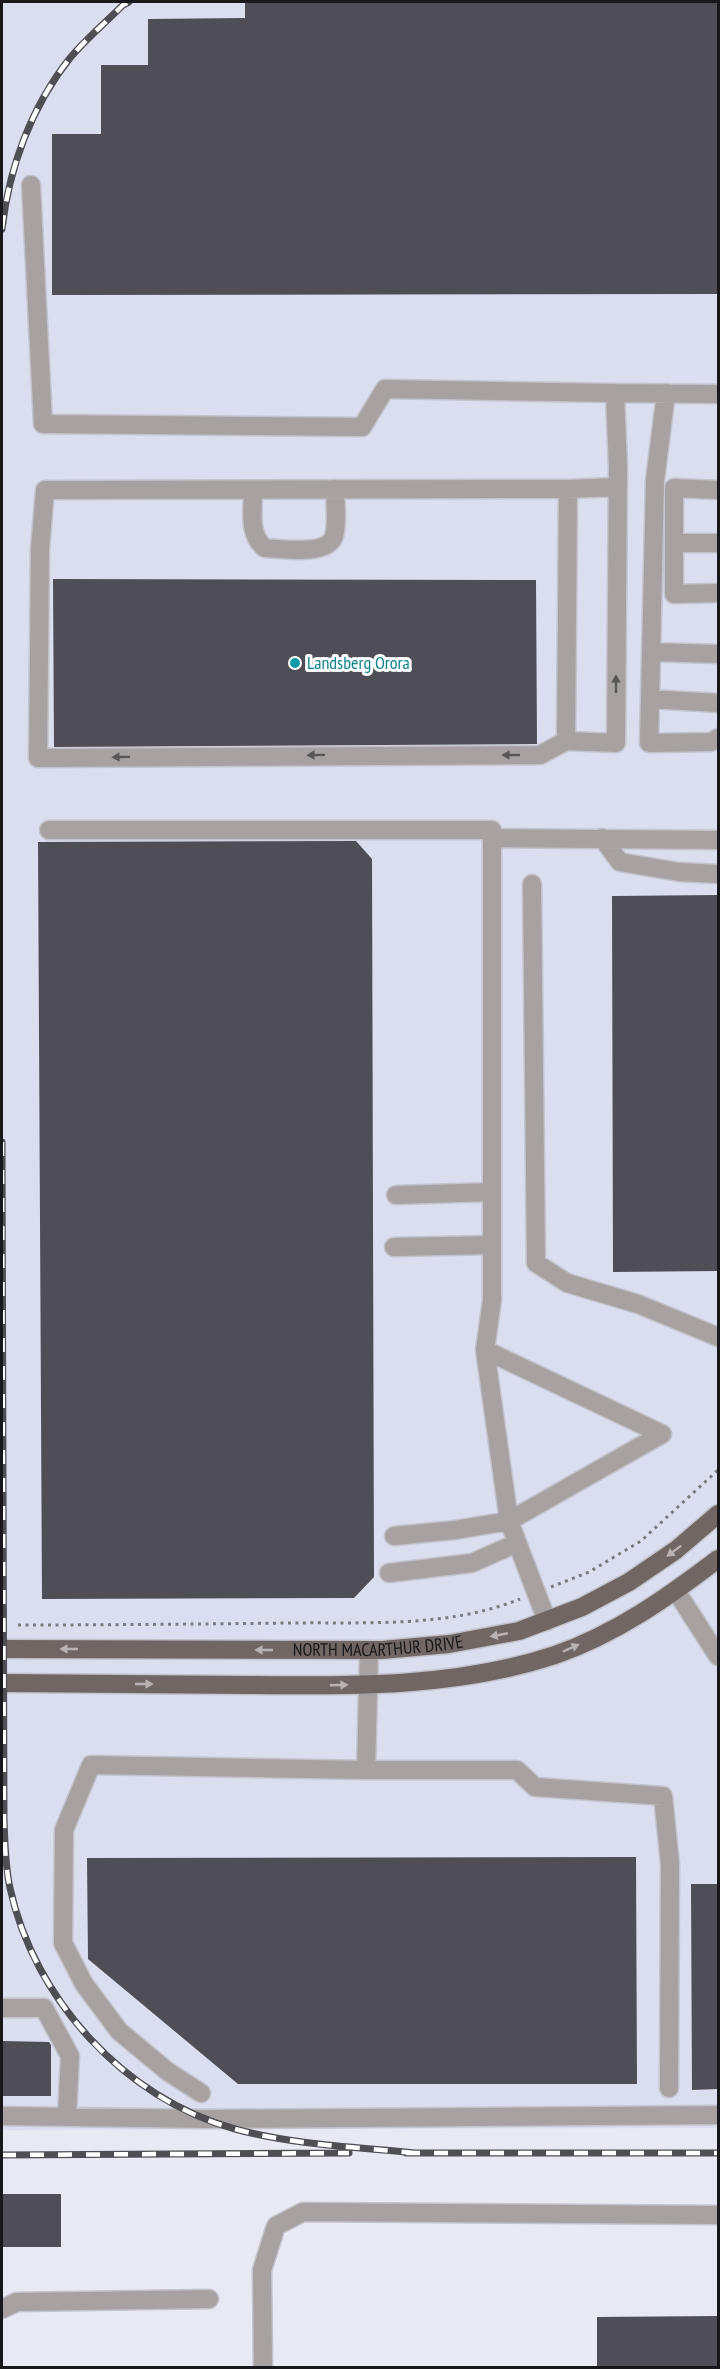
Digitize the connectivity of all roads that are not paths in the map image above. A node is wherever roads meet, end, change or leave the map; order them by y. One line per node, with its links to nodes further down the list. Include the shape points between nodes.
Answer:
1 (31, 185): 2 (lane, via 42,423 362,428 384,389)
2 (615, 393): 3 (lane); 5 (lane)
3 (666, 393): 4 (lane); 13 (lane, via 655,480)
4 (718, 394)
5 (617, 487): 7 (lane); 18 (lane, one-way to 5, via 616,742)
6 (335, 489): 7 (lane); 8 (lane); 8 (lane, via 334,536 329,545 318,549 265,548 259,543 254,537)
7 (568, 489): 18 (lane)
8 (253, 490): 18 (lane, one-way to 8, via 540,755 38,758 40,549 45,490)
9 (718, 490): 10 (lane, via 674,488)
10 (674, 543): 11 (lane); 12 (lane, via 674,594)
11 (718, 543)
12 (718, 593)
13 (651, 652): 14 (lane); 15 (lane)
14 (718, 654)
15 (650, 699): 16 (lane); 17 (lane, via 649,742 711,742)
16 (718, 703)
17 (718, 738)
18 (566, 741)
19 (49, 830): 20 (lane, via 492,830)
20 (492, 838): 21 (lane); 25 (lane)
21 (602, 838): 22 (lane); 23 (lane, via 620,862)
22 (718, 840)
23 (718, 874)
24 (532, 884): 29 (lane, via 536,1263 567,1283 638,1304)
25 (492, 1192): 26 (lane); 27 (lane)
26 (396, 1195)
27 (492, 1245): 28 (lane); 30 (lane, via 492,1300)
28 (394, 1247)
29 (718, 1337)
30 (485, 1350): 32 (lane); 32 (lane, via 662,1434)
31 (718, 1514): 38 (main road, NORTH MACARTHUR DRIVE, one-way to 38, via 676,1550 629,1582)
32 (509, 1521): 33 (lane); 34 (lane)
33 (394, 1536)
34 (517, 1543): 36 (lane, via 472,1563); 38 (lane)
35 (718, 1559): 37 (main road, NORTH MACARTHUR DRIVE)
36 (389, 1573)
37 (676, 1591): 41 (lane); 43 (main road, NORTH MACARTHUR DRIVE, one-way to 37, via 436,1681 513,1667 557,1654 616,1628)
38 (547, 1621): 40 (main road, NORTH MACARTHUR DRIVE, one-way to 40, via 519,1631 449,1644)
39 (2, 1649): 40 (main road, NORTH MACARTHUR DRIVE, one-way to 39)
40 (369, 1650): 43 (lane)
41 (718, 1656)
42 (2, 1683): 43 (main road, NORTH MACARTHUR DRIVE, one-way to 43)
43 (368, 1684): 44 (lane)
44 (366, 1770): 46 (lane, via 517,1770 535,1787 663,1796 670,1864); 47 (lane, via 91,1765 64,1830 63,1943 84,1984 119,2031)
45 (2, 2008): 50 (lane, via 44,2008 70,2056)
46 (669, 2088)
47 (201, 2093)
48 (718, 2115): 50 (lane, via 207,2119)
49 (2, 2116): 50 (lane)
50 (67, 2116)
51 (718, 2215): 54 (lane, via 303,2212 276,2226 262,2270)
52 (209, 2299): 53 (lane, via 17,2302)
53 (2, 2309)
54 (263, 2367)

